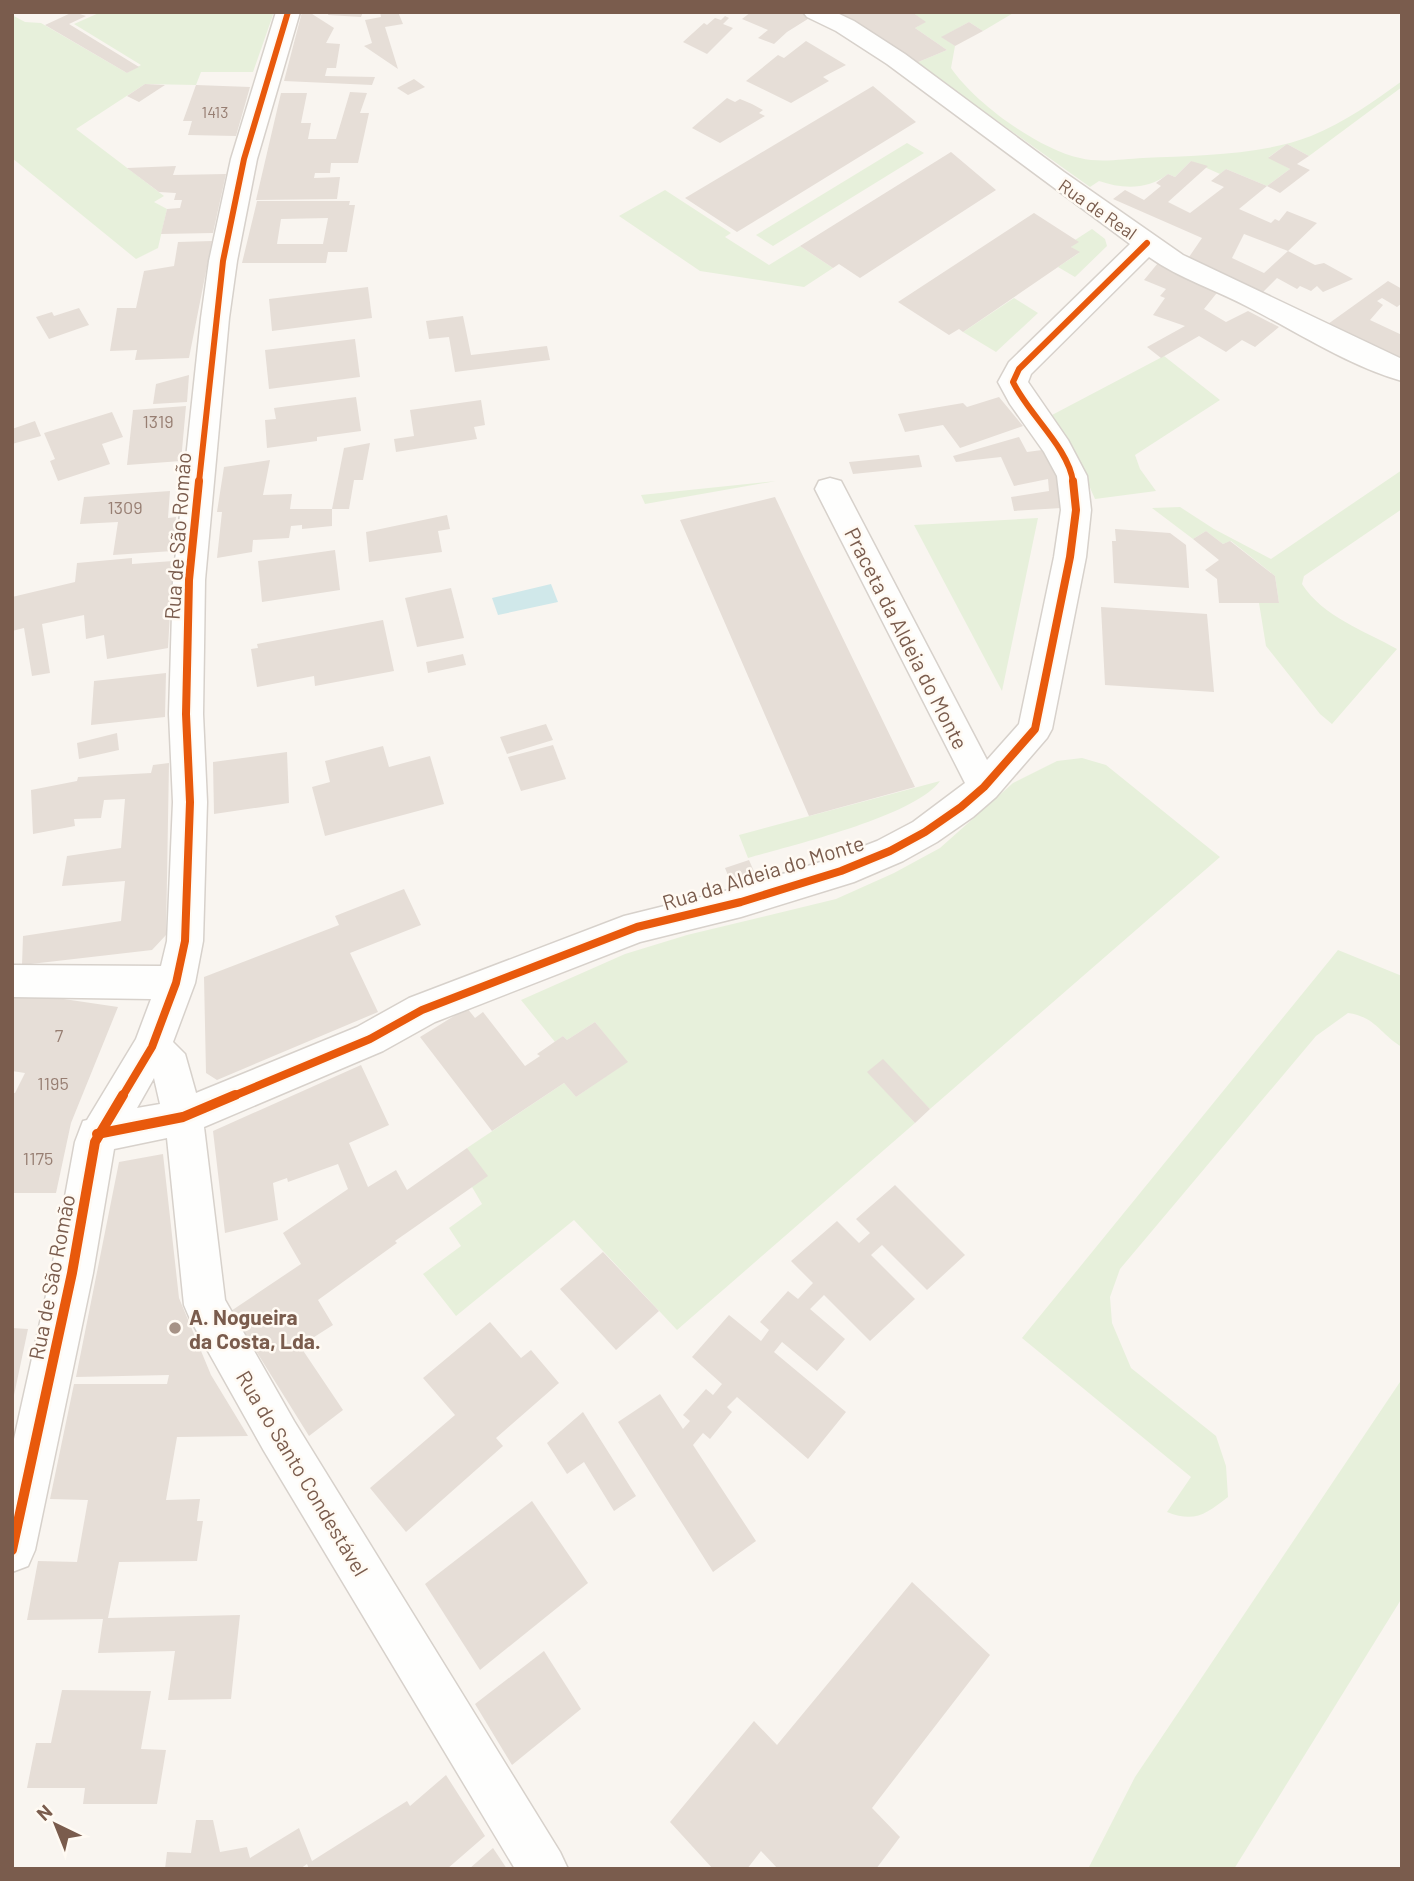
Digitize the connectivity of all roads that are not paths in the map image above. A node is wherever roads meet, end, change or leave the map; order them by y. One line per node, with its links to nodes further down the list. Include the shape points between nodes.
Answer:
1 (288, 12): 8 (street, Rua de São Romão, via 244,159 215,318 188,580 188,907)
2 (815, 12): 3 (street, Rua de Real, via 896,59)
3 (1147, 243): 4 (street, Rua de Real, via 1173,261); 6 (street, Rua da Aldeia do Monte, via 1019,369 1013,382 1072,476 1076,510 1035,729)
4 (1402, 371)
5 (830, 489): 6 (street, Praceta da Aldeia do Monte)
6 (984, 787): 10 (street, Rua da Aldeia do Monte, via 925,832 890,851 741,902 637,927 422,1010 370,1039)
7 (12, 981): 8 (street)
8 (176, 983): 9 (street, Rua de São Romão)
9 (152, 1047): 10 (street, Rua do Santo Condestável, via 171,1066); 11 (street, Rua de São Romão)
10 (183, 1117): 11 (street); 13 (street, Rua do Santo Condestável, via 205,1305 286,1448)
11 (97, 1135): 12 (street, Rua de São Romão)
12 (12, 1550)
13 (543, 1869)

